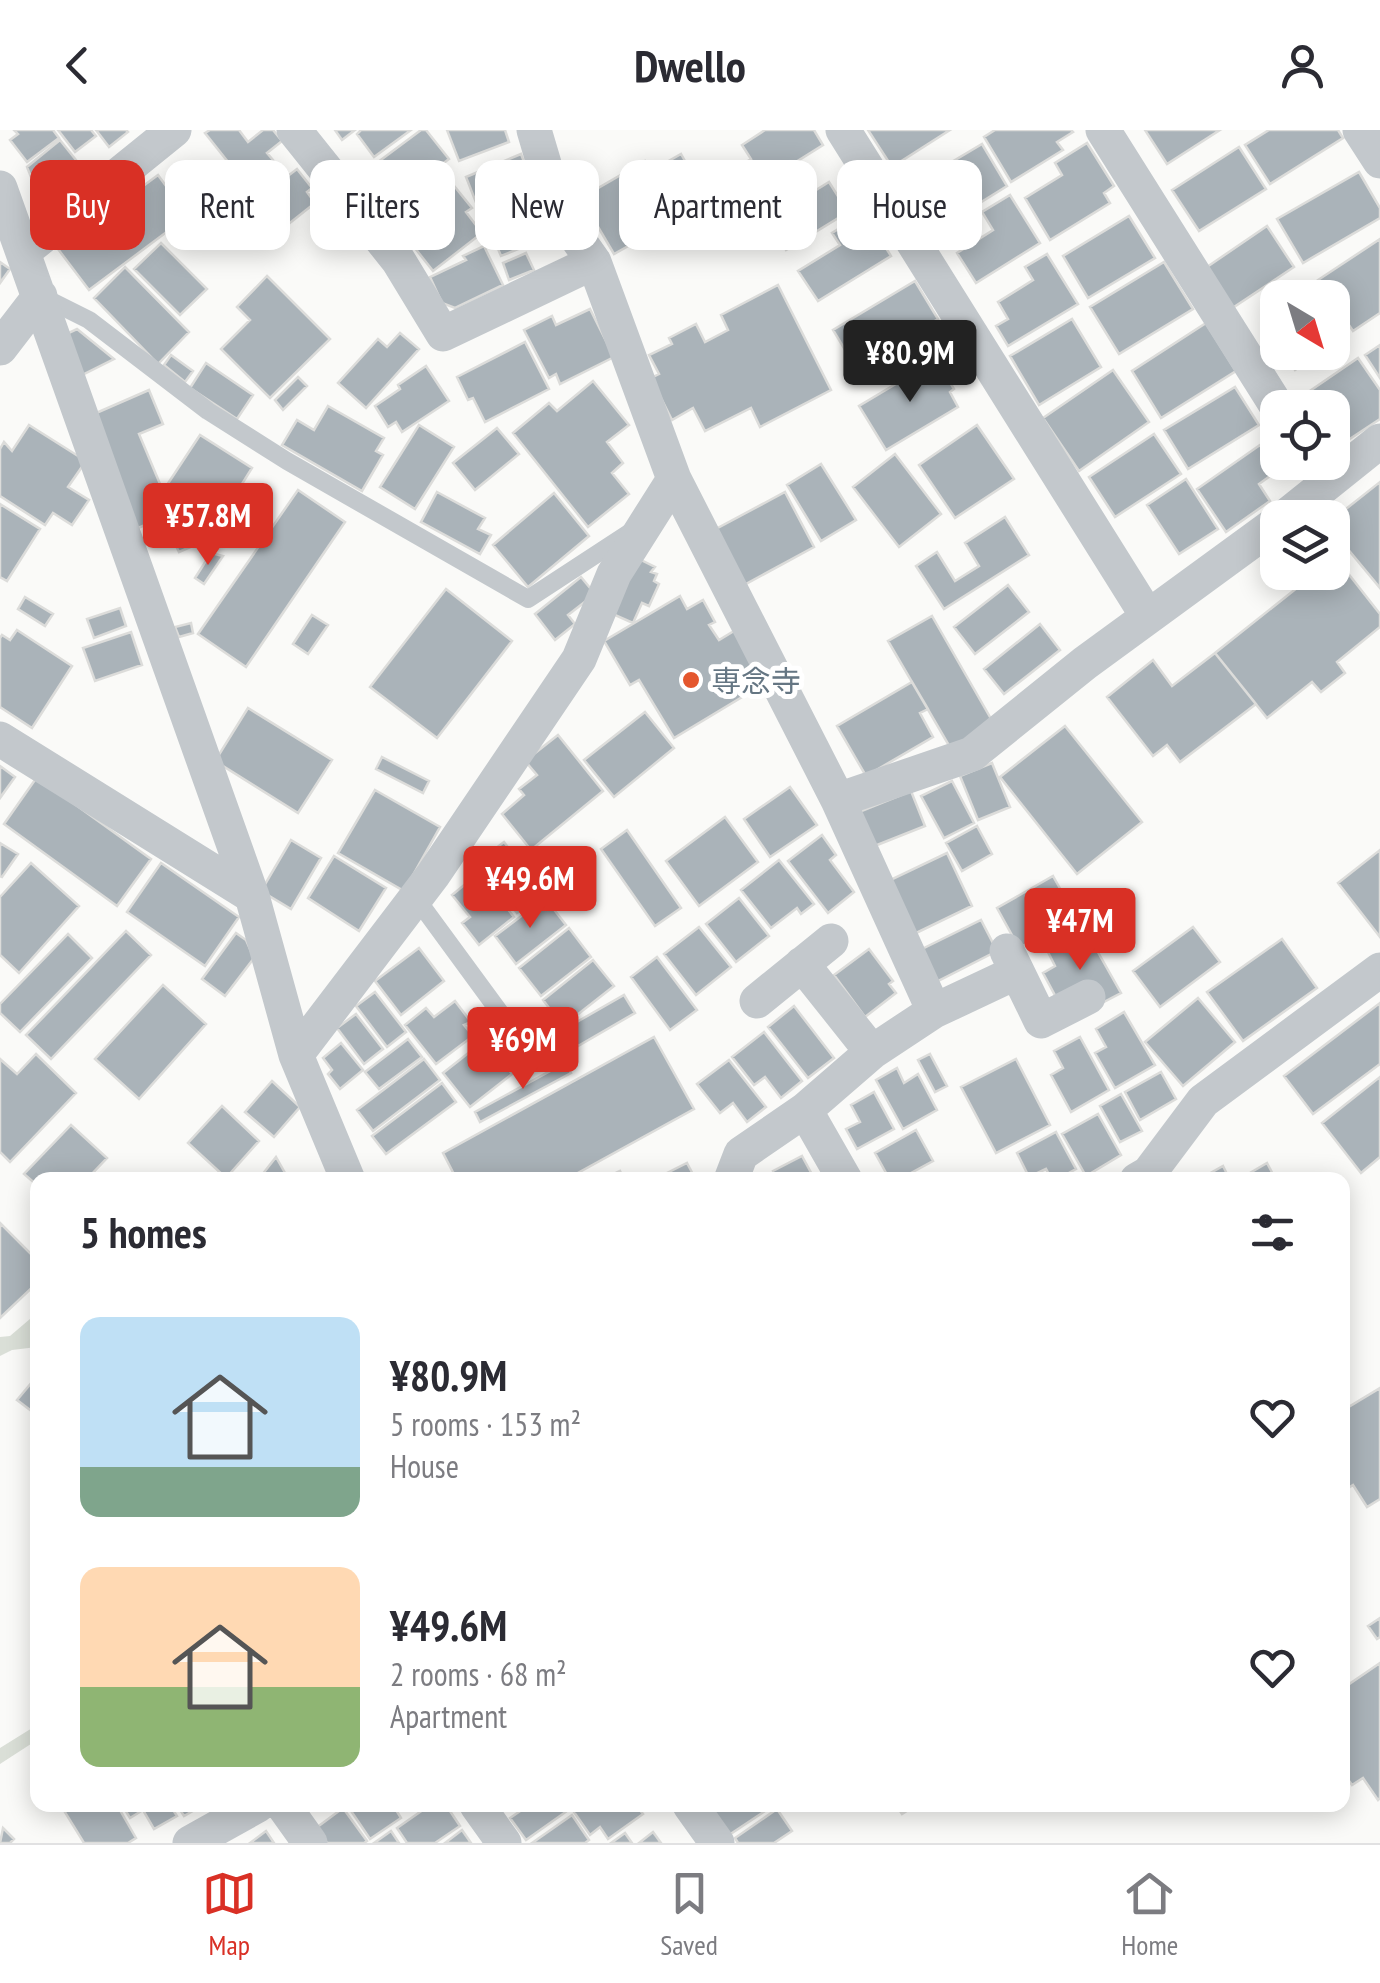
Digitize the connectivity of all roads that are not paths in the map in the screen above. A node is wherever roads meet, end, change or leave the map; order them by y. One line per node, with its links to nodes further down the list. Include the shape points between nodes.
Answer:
1 (174, 130): 9 (street)
2 (294, 130): 10 (street, via 398,260 443,334)
3 (534, 130): 10 (street, via 558,211)
4 (843, 130): 21 (street)
5 (1103, 130): 13 (street)
6 (1360, 130): 7 (street)
7 (1380, 161)
8 (0, 188): 9 (street)
9 (23, 252): 11 (street)
10 (594, 262): 16 (street)
11 (40, 296): 12 (street); 19 (lane, via 89,320 256,441 528,600); 24 (street)
12 (0, 348)
13 (1267, 390)
14 (1380, 441): 15 (street)
15 (1350, 457)
16 (674, 479): 19 (street); 23 (street)
17 (1314, 480): 18 (street)
18 (1298, 500)
19 (649, 520): 25 (street, via 614,574 579,660)
20 (1260, 535): 21 (street)
21 (1148, 617): 23 (street, via 972,754)
22 (0, 740): 24 (street)
23 (838, 800): 31 (street)
24 (252, 896): 33 (street)
25 (416, 898): 33 (street); 34 (lane)
26 (832, 941): 27 (street)
27 (802, 964): 30 (street); 32 (street)
28 (1380, 970): 39 (street, via 1203,1101)
29 (1088, 997): 31 (street, via 1041,1021 1012,961)
30 (757, 1000)
31 (934, 1010): 32 (street)
32 (872, 1052): 35 (street)
33 (296, 1055): 36 (street)
34 (534, 1059)
35 (806, 1110): 37 (street, via 741,1154); 38 (street)
36 (345, 1172)
37 (734, 1172)
38 (841, 1172)
39 (1148, 1172)
40 (245, 1812): 44 (street)
41 (288, 1812): 45 (street)
42 (482, 1812): 46 (street)
43 (695, 1812): 47 (street)
44 (190, 1843)
45 (310, 1843)
46 (504, 1843)
47 (716, 1843)

